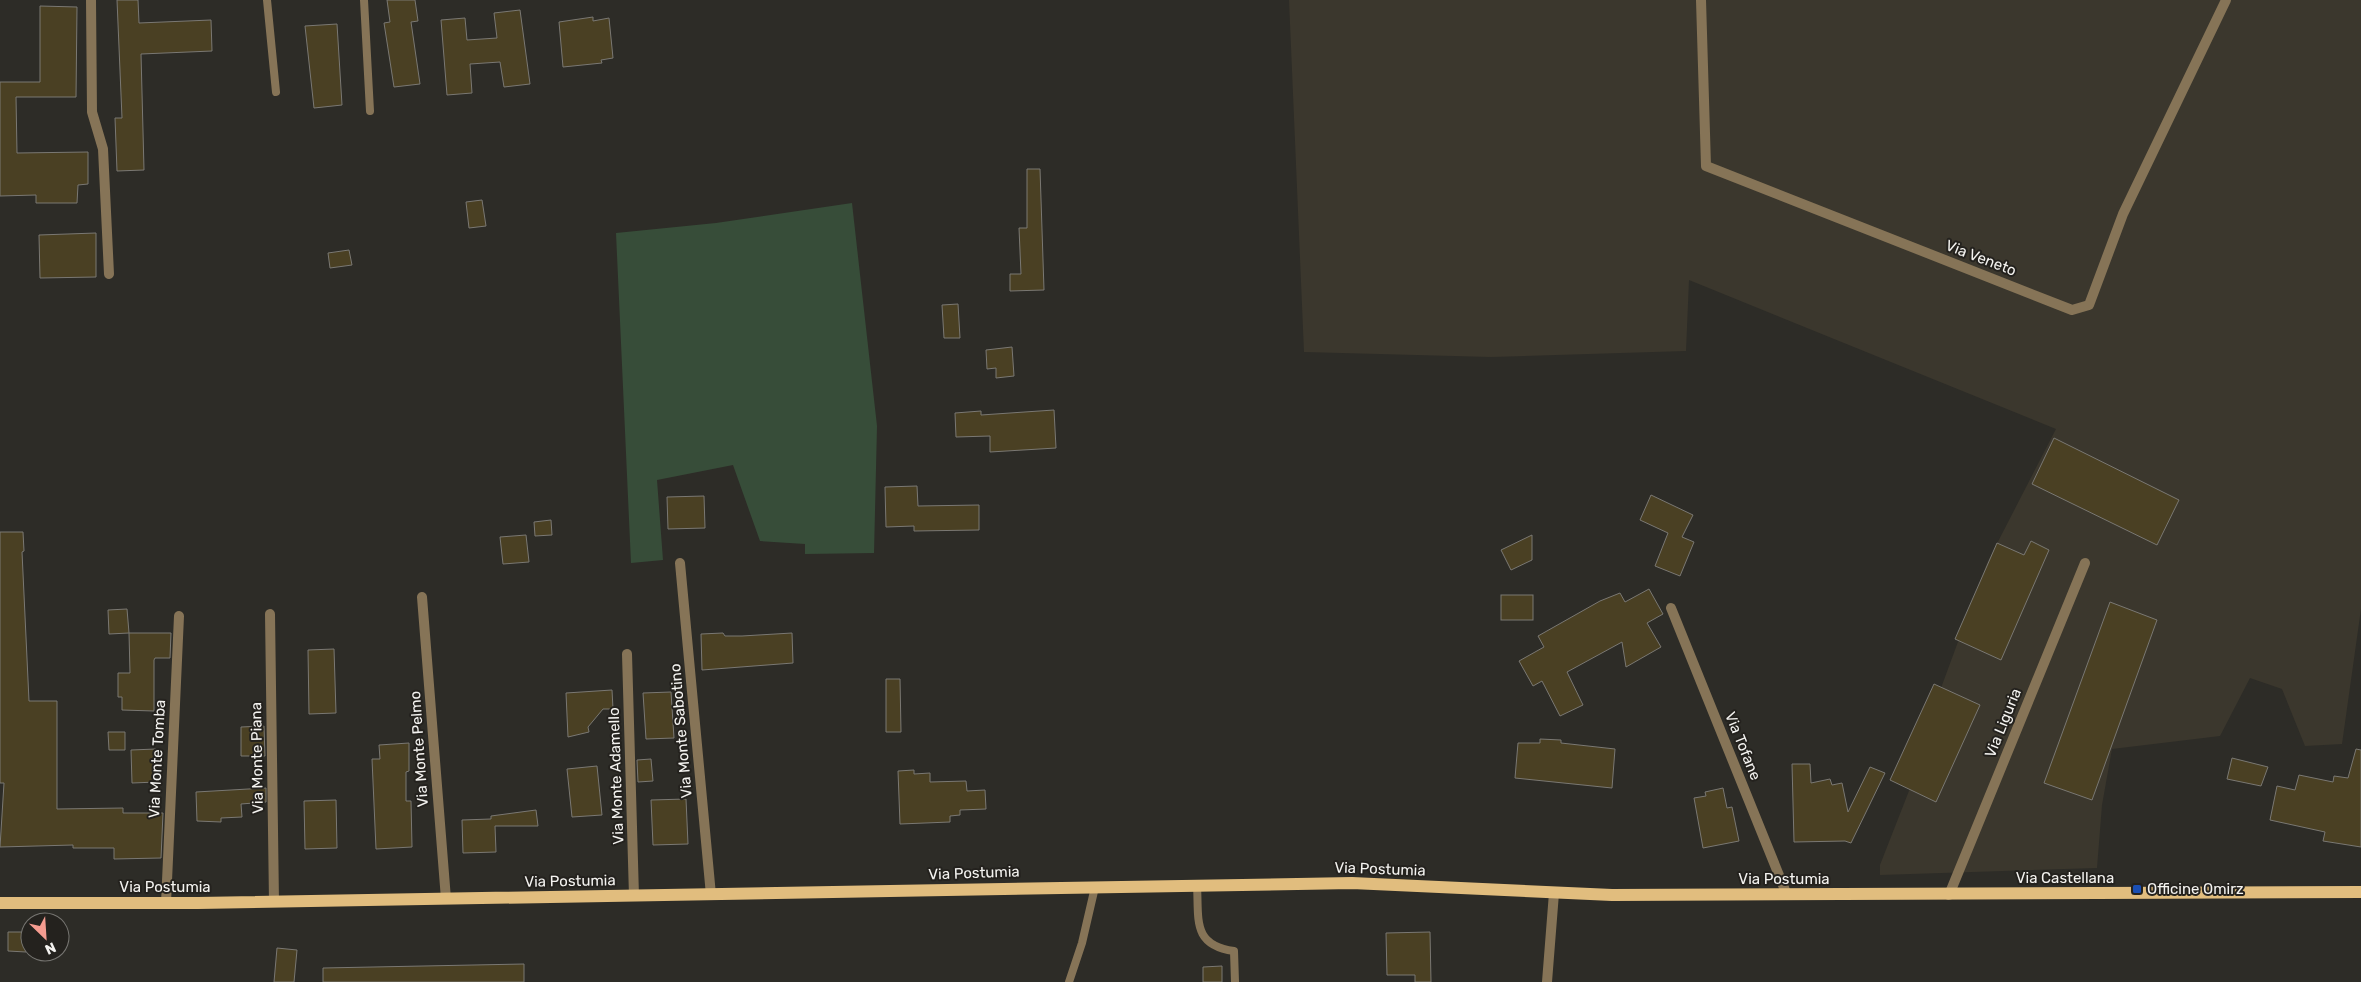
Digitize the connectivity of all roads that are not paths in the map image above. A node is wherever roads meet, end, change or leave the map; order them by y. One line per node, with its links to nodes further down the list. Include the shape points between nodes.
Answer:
1 (91, 0): 8 (street, via 92,112 103,149)
2 (267, 0): 6 (lane)
3 (364, 0): 7 (lane)
4 (1701, 0): 5 (street, Via Veneto, via 1706,166 2072,310 2088,305 2123,214)
5 (2226, 0)
6 (276, 92)
7 (370, 111)
8 (109, 274)
9 (680, 563): 20 (street, Via Monte Sabotino)
10 (2085, 563): 22 (street, Via Liguria)
11 (422, 597): 24 (street, Via Monte Pelmo)
12 (1671, 608): 21 (street, Via Tofane)
13 (270, 614): 25 (street, Via Monte Piana)
14 (179, 616): 27 (street, Via Monte Tomba)
15 (627, 654): 23 (street, Via Monte Adamello)
16 (1197, 886): 17 (main road, Via Postumia); 19 (main road, Via Postumia, via 1352,883); 29 (lane, via 1200,929 1214,947 1234,952)
17 (1094, 887): 20 (main road, Via Postumia); 28 (lane, via 1082,943)
18 (2361, 892): 22 (main road, Via Castellana)
19 (1554, 893): 21 (main road, Via Postumia); 30 (street)
20 (711, 895): 23 (main road, Via Postumia)
21 (1786, 895): 22 (main road, Via Postumia)
22 (1949, 895)
23 (634, 896): 24 (main road, Via Postumia)
24 (446, 899): 25 (main road, Via Postumia)
25 (274, 902): 27 (main road, Via Postumia)
26 (0, 903): 27 (main road, Via Postumia)
27 (166, 903)
28 (1069, 982)
29 (1236, 982)
30 (1546, 982)

